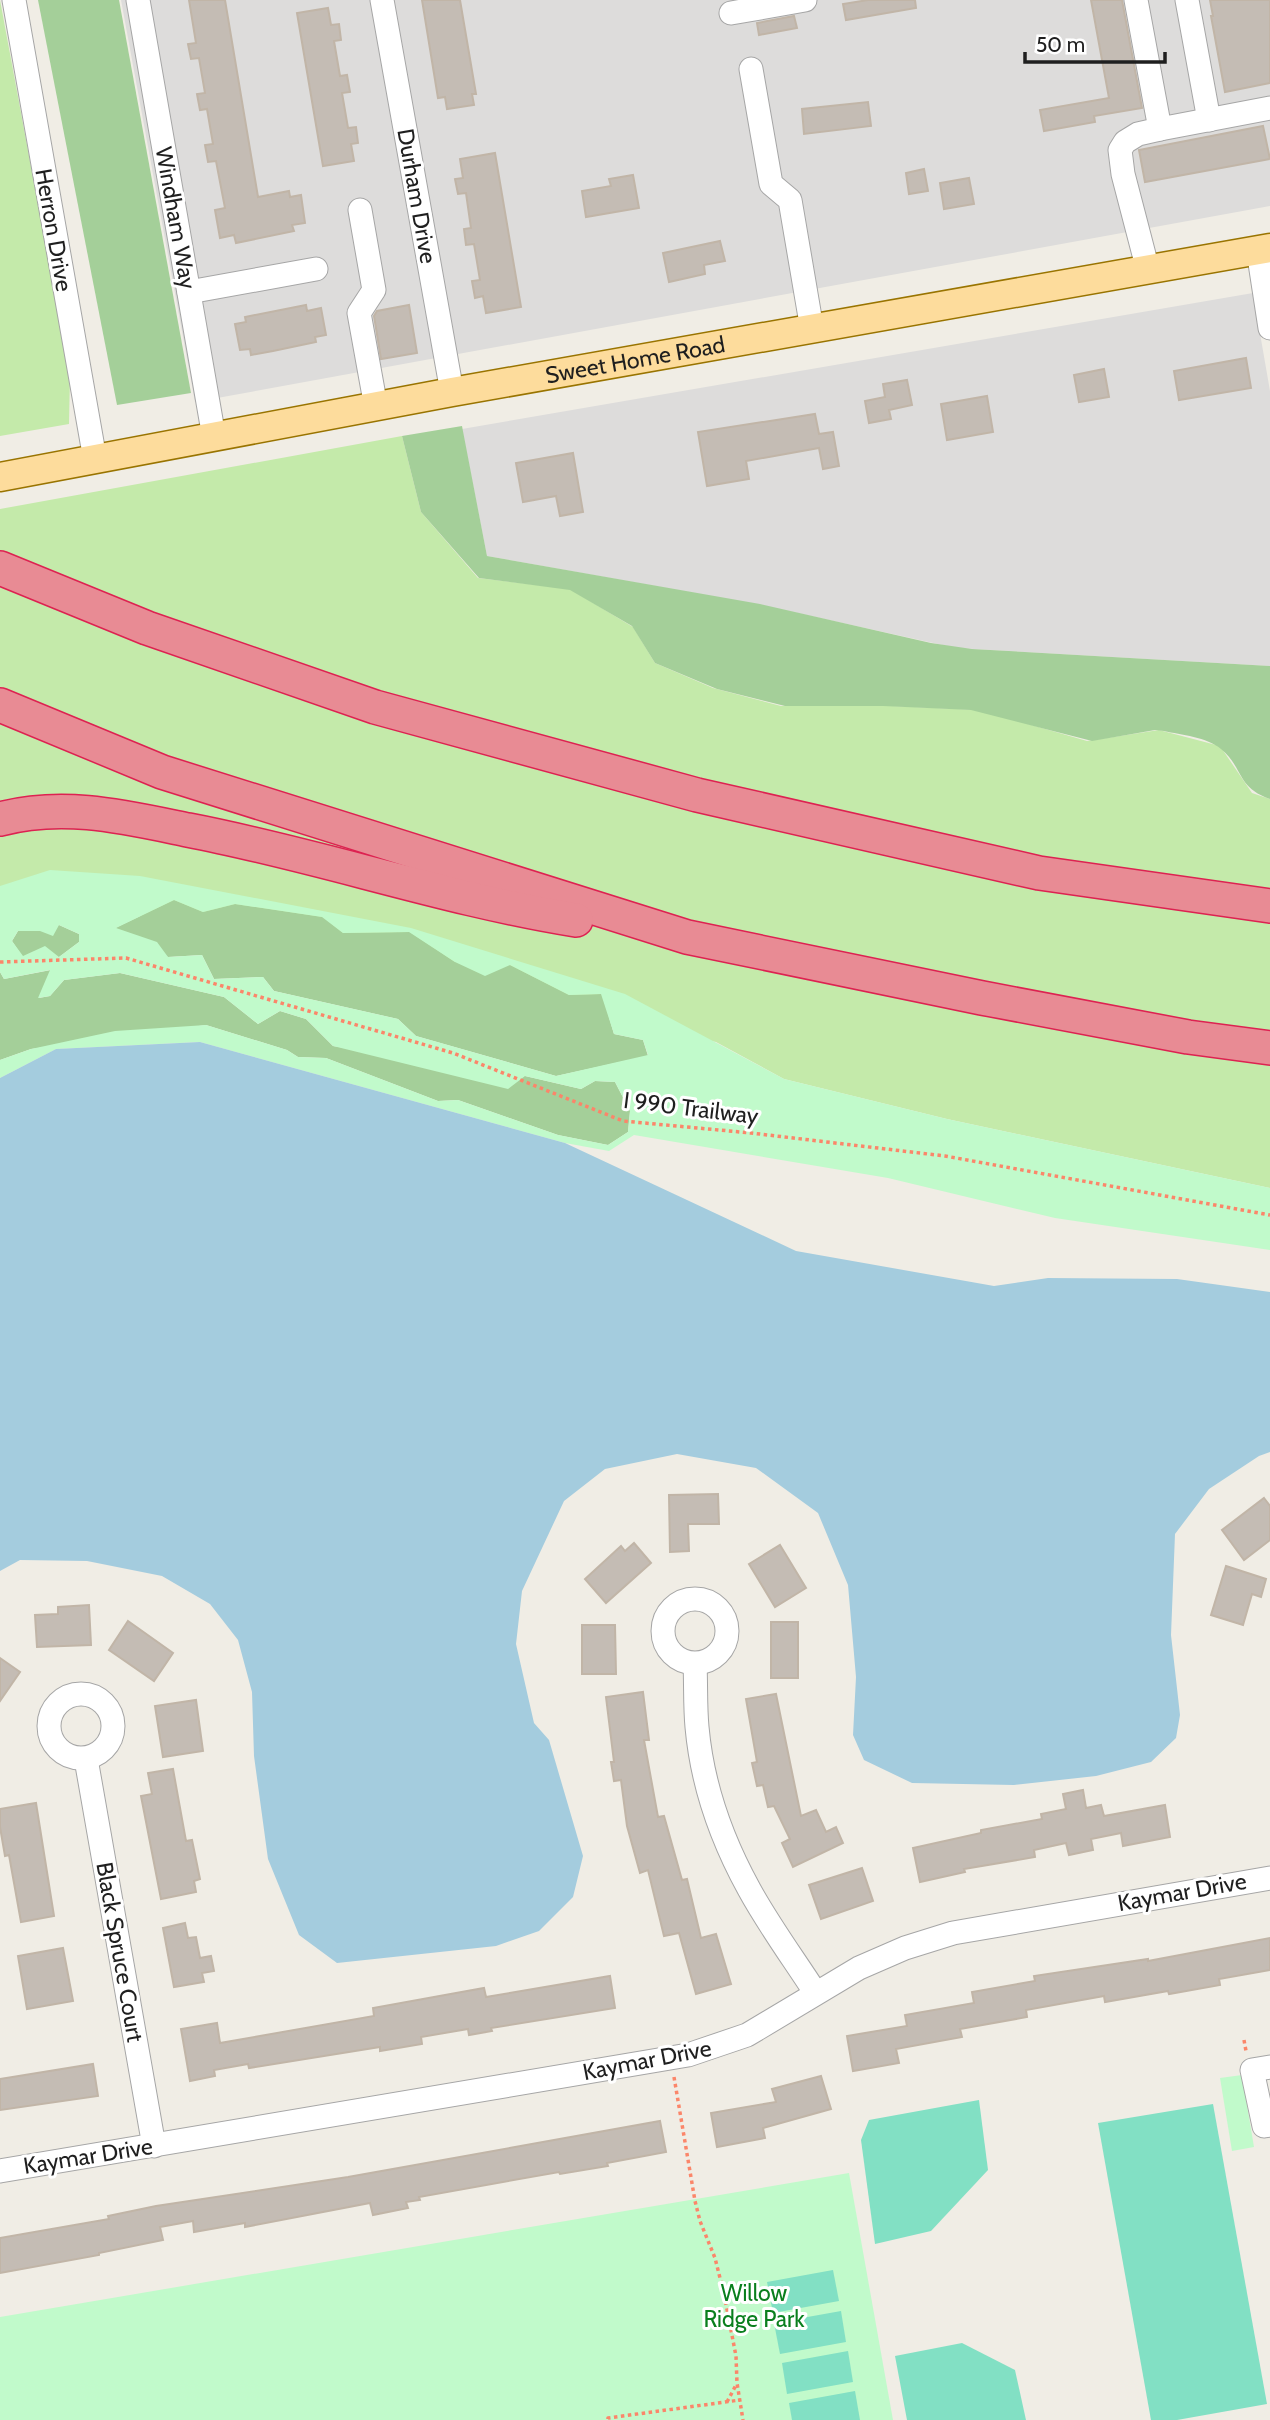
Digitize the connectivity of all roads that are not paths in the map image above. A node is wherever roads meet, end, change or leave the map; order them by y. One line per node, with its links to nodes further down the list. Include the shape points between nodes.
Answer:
1 (14, 0): 22 (street, Herron Drive)
2 (138, 0): 16 (street, Windham Way)
3 (383, 0): 19 (street, Durham Drive)
4 (805, 0): 7 (street)
5 (1136, 0): 11 (street)
6 (1187, 0): 10 (street)
7 (731, 13)
8 (751, 69): 18 (street, via 771,184 789,200)
9 (1270, 108): 10 (street)
10 (1209, 120): 11 (street)
11 (1160, 129): 15 (street, via 1138,134 1120,150)
12 (360, 210): 20 (street, via 374,290 359,313)
13 (1264, 249): 15 (main road, Sweet Home Road); 17 (street)
14 (316, 269): 16 (street)
15 (1148, 270): 18 (main road, Sweet Home Road)
16 (189, 292): 21 (street, Windham Way)
17 (1270, 328)
18 (812, 329): 19 (main road, Sweet Home Road)
19 (452, 392): 20 (main road, Sweet Home Road)
20 (376, 407): 21 (main road, Sweet Home Road)
21 (214, 437): 22 (main road, Sweet Home Road)
22 (95, 459): 23 (main road, Sweet Home Road)
23 (0, 477)
24 (0, 568): 27 (highway, via 148,628 375,707 697,795 1040,873)
25 (0, 705): 28 (highway, via 162,772)
26 (0, 819): 28 (highway, via 38,811 99,812 247,841 518,911)
27 (1270, 906)
28 (687, 937): 29 (highway, via 996,1001)
29 (1270, 1048)
30 (695, 1664): 33 (street, via 704,1770 730,1852)
31 (86, 1759): 36 (street, Black Spruce Court)
32 (1270, 1878): 33 (street, Kaymar Drive, via 953,1933 893,1953)
33 (815, 1992): 36 (street, Kaymar Drive, via 747,2035 671,2058)
34 (1270, 2067): 35 (street, via 1252,2070 1264,2126)
35 (1270, 2125)
36 (153, 2146): 37 (street, Kaymar Drive)
37 (0, 2171)

